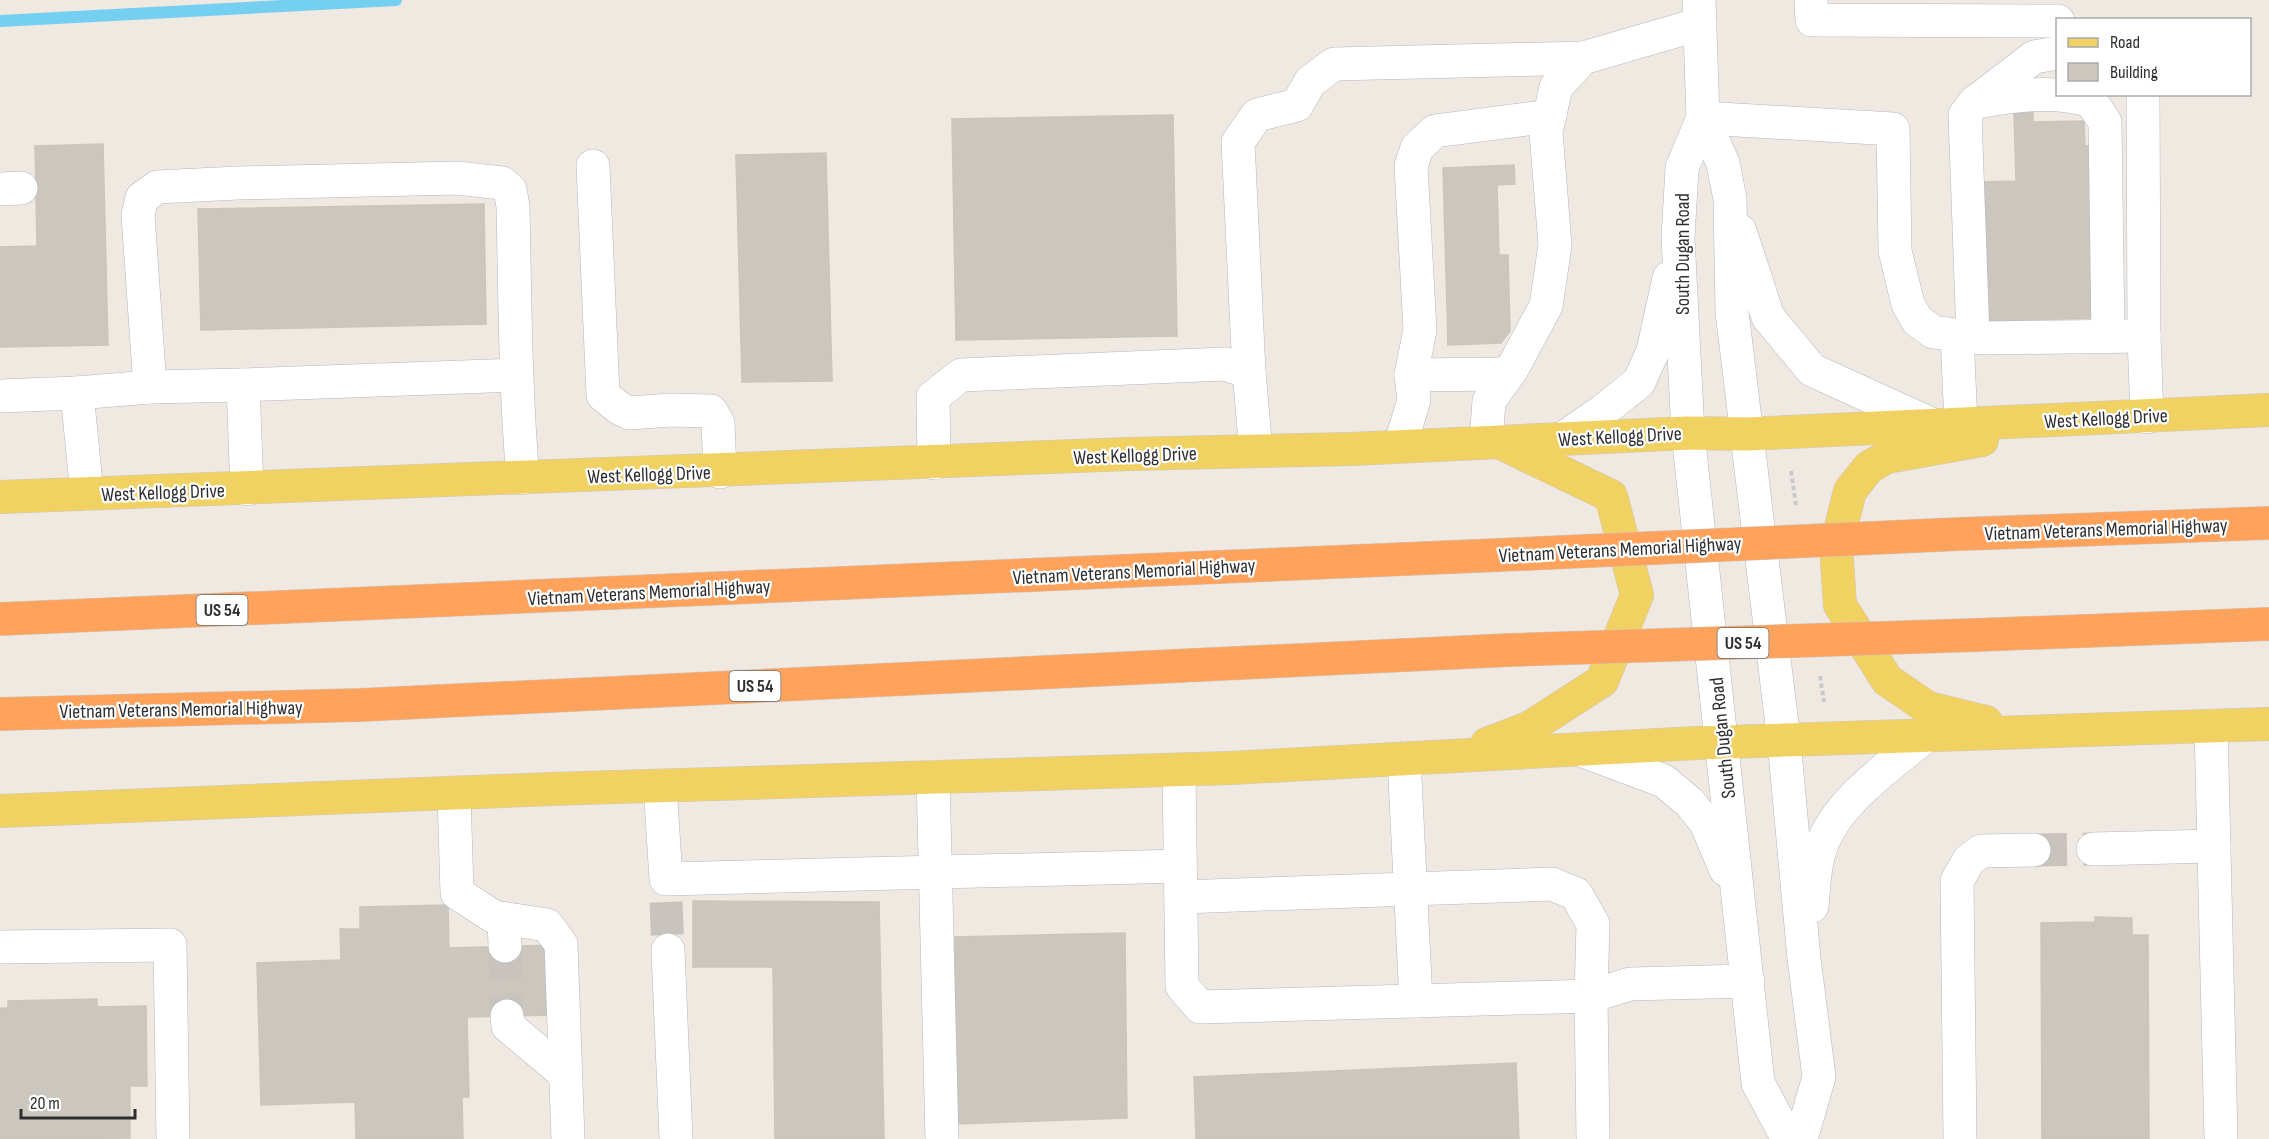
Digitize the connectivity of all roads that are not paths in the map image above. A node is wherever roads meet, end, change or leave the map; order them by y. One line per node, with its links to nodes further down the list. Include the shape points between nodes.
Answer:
1 (1811, 0): 3 (street, via 1812,20)
2 (1700, 12): 5 (street); 10 (street, South Dugan Road)
3 (2056, 21)
4 (2056, 53): 7 (street, via 2034,57)
5 (1582, 58): 9 (street, via 1556,87); 17 (street, via 1334,64 1310,82 1297,105 1257,115 1238,142)
6 (2143, 96): 16 (street)
7 (1975, 102): 8 (street, via 2032,94 2080,98); 14 (street, via 1965,115)
8 (2104, 108): 15 (street)
9 (1550, 116): 18 (street, via 1546,132 1555,245 1546,306); 20 (street, via 1436,131 1417,148 1411,166 1420,330)
10 (1704, 118): 12 (street, South Dugan Road, via 1723,163); 13 (street, South Dugan Road, via 1682,168); 14 (street, via 1893,129 1895,251 1908,303 1917,320 1933,332)
11 (593, 166): 36 (street, via 603,395 629,413 711,411 718,423)
12 (1730, 199): 28 (street, via 1768,317 1812,370); 30 (street, South Dugan Road, via 1732,312)
13 (1678, 238): 29 (street, South Dugan Road); 31 (street, via 1653,351 1639,382)
14 (1965, 336): 15 (street); 28 (street)
15 (2108, 336): 16 (street)
16 (2144, 336): 26 (street)
17 (1249, 372): 34 (street); 35 (street, via 1225,364 961,375 933,397)
18 (1508, 374): 20 (street); 32 (street, via 1489,401)
19 (516, 375): 21 (street); 22 (street, via 513,206 510,190 502,183 457,178 238,183 157,187 142,198 138,215); 37 (street)
20 (1411, 375): 33 (street, via 1414,399)
21 (243, 385): 22 (street); 38 (street)
22 (150, 387): 23 (street)
23 (77, 393): 24 (street); 39 (street)
24 (0, 396)
25 (2269, 410): 26 (main road, West Kellogg Drive)
26 (2147, 417): 27 (main road, West Kellogg Drive)
27 (2065, 420): 28 (main road, West Kellogg Drive); 47 (main road, via 1887,457 1869,467 1850,491 1836,547 1839,605 1887,680 1928,708)
28 (1947, 425): 30 (main road, West Kellogg Drive)
29 (1688, 433): 30 (main road, West Kellogg Drive); 31 (main road, West Kellogg Drive); 50 (street, South Dugan Road)
30 (1747, 434): 49 (street, South Dugan Road)
31 (1562, 439): 32 (main road, West Kellogg Drive)
32 (1493, 442): 33 (main road, West Kellogg Drive); 52 (main road, via 1611,496 1637,595 1602,681 1529,728)
33 (1400, 446): 34 (main road, West Kellogg Drive)
34 (1256, 451): 35 (main road, West Kellogg Drive)
35 (934, 463): 36 (main road, West Kellogg Drive)
36 (720, 471): 37 (main road, West Kellogg Drive)
37 (523, 478): 38 (main road, West Kellogg Drive)
38 (247, 489): 39 (main road, West Kellogg Drive)
39 (87, 494): 40 (main road, West Kellogg Drive)
40 (0, 497)
41 (2269, 523): 42 (highway, Vietnam Veterans Memorial Highway / US 54, bridge)
42 (0, 618)
43 (2269, 624): 44 (highway, Vietnam Veterans Memorial Highway / US 54, bridge, via 1510,650 360,705)
44 (0, 714)
45 (2269, 724): 46 (main road)
46 (2211, 726): 47 (main road); 59 (street)
47 (2025, 731): 48 (main road)
48 (1927, 735): 49 (main road); 68 (street, via 1840,811 1820,850)
49 (1784, 741): 50 (main road); 68 (street, South Dugan Road)
50 (1722, 742): 51 (main road); 65 (street, South Dugan Road)
51 (1578, 749): 52 (main road); 65 (street, via 1664,781 1690,803 1707,823)
52 (1460, 754): 53 (main road)
53 (1404, 758): 54 (main road); 64 (street)
54 (1179, 770): 55 (main road); 63 (street)
55 (933, 777): 56 (main road); 62 (street)
56 (660, 786): 57 (main road); 62 (street, via 666,890)
57 (454, 793): 58 (main road); 73 (street, via 457,893 494,917 504,932 547,925 561,944)
58 (0, 811)
59 (2214, 846): 60 (street); 82 (street)
60 (2093, 849)
61 (2034, 850): 81 (street, via 1981,851 1968,860 1958,881)
62 (936, 871): 63 (street); 77 (street)
63 (1181, 881): 64 (street); 71 (street, via 1182,986 1200,1007)
64 (1412, 888): 70 (street, via 1552,884 1576,894 1593,924); 71 (street)
65 (1741, 907): 69 (street, South Dugan Road)
66 (0, 947): 74 (street, via 170,945)
67 (668, 950): 76 (street)
68 (1804, 958): 80 (street, South Dugan Road, via 1819,1077)
69 (1748, 981): 70 (street, via 1630,984); 79 (street, South Dugan Road, via 1758,1083)
70 (1591, 996): 71 (street); 78 (street)
71 (1416, 1001)
72 (507, 1016): 73 (street, via 508,1026)
73 (565, 1074): 75 (street)
74 (173, 1139)
75 (568, 1139)
76 (676, 1139)
77 (942, 1139)
78 (1593, 1139)
79 (1788, 1139)
80 (1800, 1139)
81 (1960, 1139)
82 (2221, 1139)

